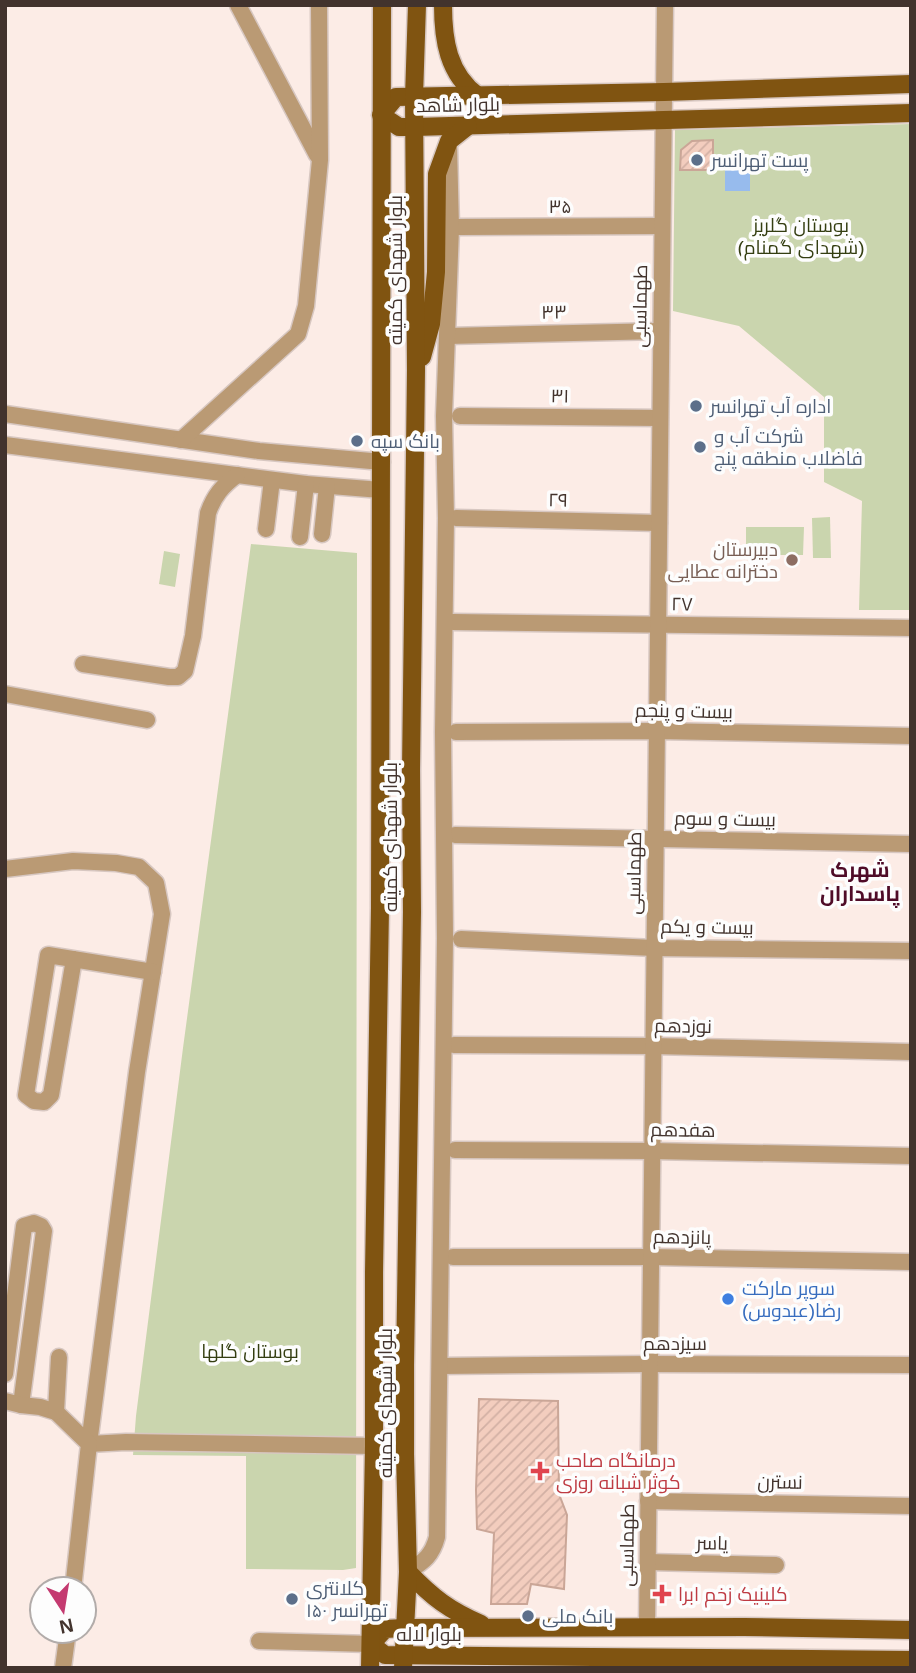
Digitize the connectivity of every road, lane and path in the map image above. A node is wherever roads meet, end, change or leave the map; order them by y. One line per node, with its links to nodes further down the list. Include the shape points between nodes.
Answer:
1 (238, 5): 17 (street)
2 (320, 5): 17 (street)
3 (382, 5): 12 (main road, بلوار شهدای کمیته)
4 (417, 5): 10 (main road, بلوار شهدای کمیته)
5 (443, 5): 9 (main road, via 449,57 459,79)
6 (665, 5): 8 (street)
7 (911, 84): 8 (main road, بلوار شاهد)
8 (664, 92): 9 (main road, بلوار شاهد); 13 (street, طهماسبی)
9 (478, 96): 10 (main road, بلوار شاهد)
10 (414, 97): 12 (main road, بلوار شاهد, via 396,97); 15 (main road, بلوار شهدای کمیته)
11 (911, 113): 13 (main road, بلوار شاهد)
12 (381, 115): 15 (main road, بلوار شاهد, via 398,127); 28 (main road, بلوار شهدای کمیته)
13 (663, 120): 14 (main road, بلوار شاهد); 18 (street, طهماسبی)
14 (468, 126): 15 (main road, بلوار شاهد); 16 (main road)
15 (415, 127): 22 (main road, بلوار شهدای کمیته)
16 (449, 141): 21 (street); 22 (main road, via 437,174 436,272 430,324)
17 (320, 160): 26 (street, via 306,306 298,334)
18 (662, 226): 19 (street, ۳۵); 20 (street, طهماسبی)
19 (458, 227)
20 (661, 331): 21 (street, ۳۳); 25 (street, طهماسبی)
21 (448, 336): 69 (street)
22 (416, 370): 79 (main road, بلوار شهدای کمیته, via 405,1378)
23 (5, 414): 26 (street)
24 (460, 416): 25 (street, ۳۱)
25 (660, 418): 35 (street, طهماسبی)
26 (181, 440): 28 (street)
27 (5, 444): 29 (street)
28 (382, 462): 33 (main road, بلوار شهدای کمیته)
29 (237, 475): 30 (street); 42 (street, via 223,485 208,513 186,671 169,677)
30 (272, 480): 31 (street); 36 (street)
31 (306, 484): 32 (street); 38 (street)
32 (327, 486): 33 (street); 37 (street)
33 (381, 490): 74 (main road, بلوار شهدای کمیته)
34 (456, 518): 35 (street, ۲۹)
35 (659, 523): 40 (street, طهماسبی)
36 (267, 529)
37 (322, 534)
38 (300, 537)
39 (453, 622): 40 (street, ۲۷)
40 (658, 625): 41 (street, ۲۷); 45 (street, طهماسبی)
41 (911, 628)
42 (83, 664)
43 (5, 694): 44 (street)
44 (147, 720)
45 (657, 731): 46 (street, بیست و پنجم); 47 (street, بیست و پنجم); 49 (street, طهماسبی)
46 (456, 732)
47 (911, 736)
48 (454, 835): 49 (street, بیست و سوم)
49 (656, 838): 50 (street, بیست و سوم); 53 (street, طهماسبی)
50 (911, 844)
51 (5, 869): 56 (street, via 73,861 139,867 156,883 162,914)
52 (461, 939): 53 (street, بیست و یکم)
53 (654, 948): 54 (street, بیست و یکم); 58 (street, طهماسبی)
54 (911, 951)
55 (74, 959): 55 (street, via 51,1095 44,1102 34,1101 26,1095 48,955); 56 (street)
56 (153, 972): 73 (street)
57 (454, 1045): 58 (street, نوزدهم)
58 (653, 1046): 59 (street, نوزدهم); 61 (street, طهماسبی)
59 (911, 1052)
60 (455, 1150): 61 (street, هفدهم)
61 (652, 1151): 62 (street, هفدهم); 64 (street, طهماسبی)
62 (911, 1156)
63 (453, 1257): 64 (street, پانزدهم)
64 (651, 1257): 65 (street, پانزدهم); 67 (street, طهماسبی)
65 (911, 1262)
66 (59, 1357): 72 (street)
67 (650, 1364): 68 (street, سیزدهم); 69 (street, سیزدهم); 75 (street, طهماسبی)
68 (911, 1365)
69 (440, 1366): 79 (street, via 437,1537 428,1558)
70 (5, 1374): 71 (street, via 24,1226 34,1223 44,1231)
71 (13, 1403): 72 (street)
72 (56, 1412): 73 (street)
73 (89, 1444): 74 (street); 80 (street)
74 (374, 1446): 87 (main road, بلوار شهدای کمیته)
75 (648, 1501): 76 (street, نسترن); 77 (street, طهماسبی)
76 (911, 1506)
77 (648, 1562): 78 (street, یاسر); 83 (street, طهماسبی)
78 (776, 1566)
79 (408, 1572): 81 (main road, via 456,1613); 84 (main road, بلوار شهدای کمیته)
80 (75, 1575)
81 (488, 1627): 82 (main road, بلوار لاله); 84 (main road, بلوار لاله)
82 (550, 1627): 83 (main road, بلوار لاله); 90 (main road, via 537,1633 533,1641)
83 (647, 1627): 85 (main road, بلوار لاله)
84 (404, 1628): 87 (main road, بلوار لاله, via 385,1629); 92 (main road, بلوار شهدای کمیته)
85 (911, 1630)
86 (259, 1641): 87 (street)
87 (370, 1644): 92 (main road, بلوار لاله); 95 (main road, بلوار شهدای کمیته)
88 (66, 1645): 94 (street)
89 (466, 1655): 90 (main road, بلوار لاله); 92 (main road, بلوار لاله); 96 (main road)
90 (548, 1656): 93 (main road, بلوار لاله)
91 (911, 1660): 93 (main road, بلوار لاله)
92 (403, 1661)
93 (732, 1663)
94 (63, 1668)
95 (370, 1668)
96 (447, 1668)

